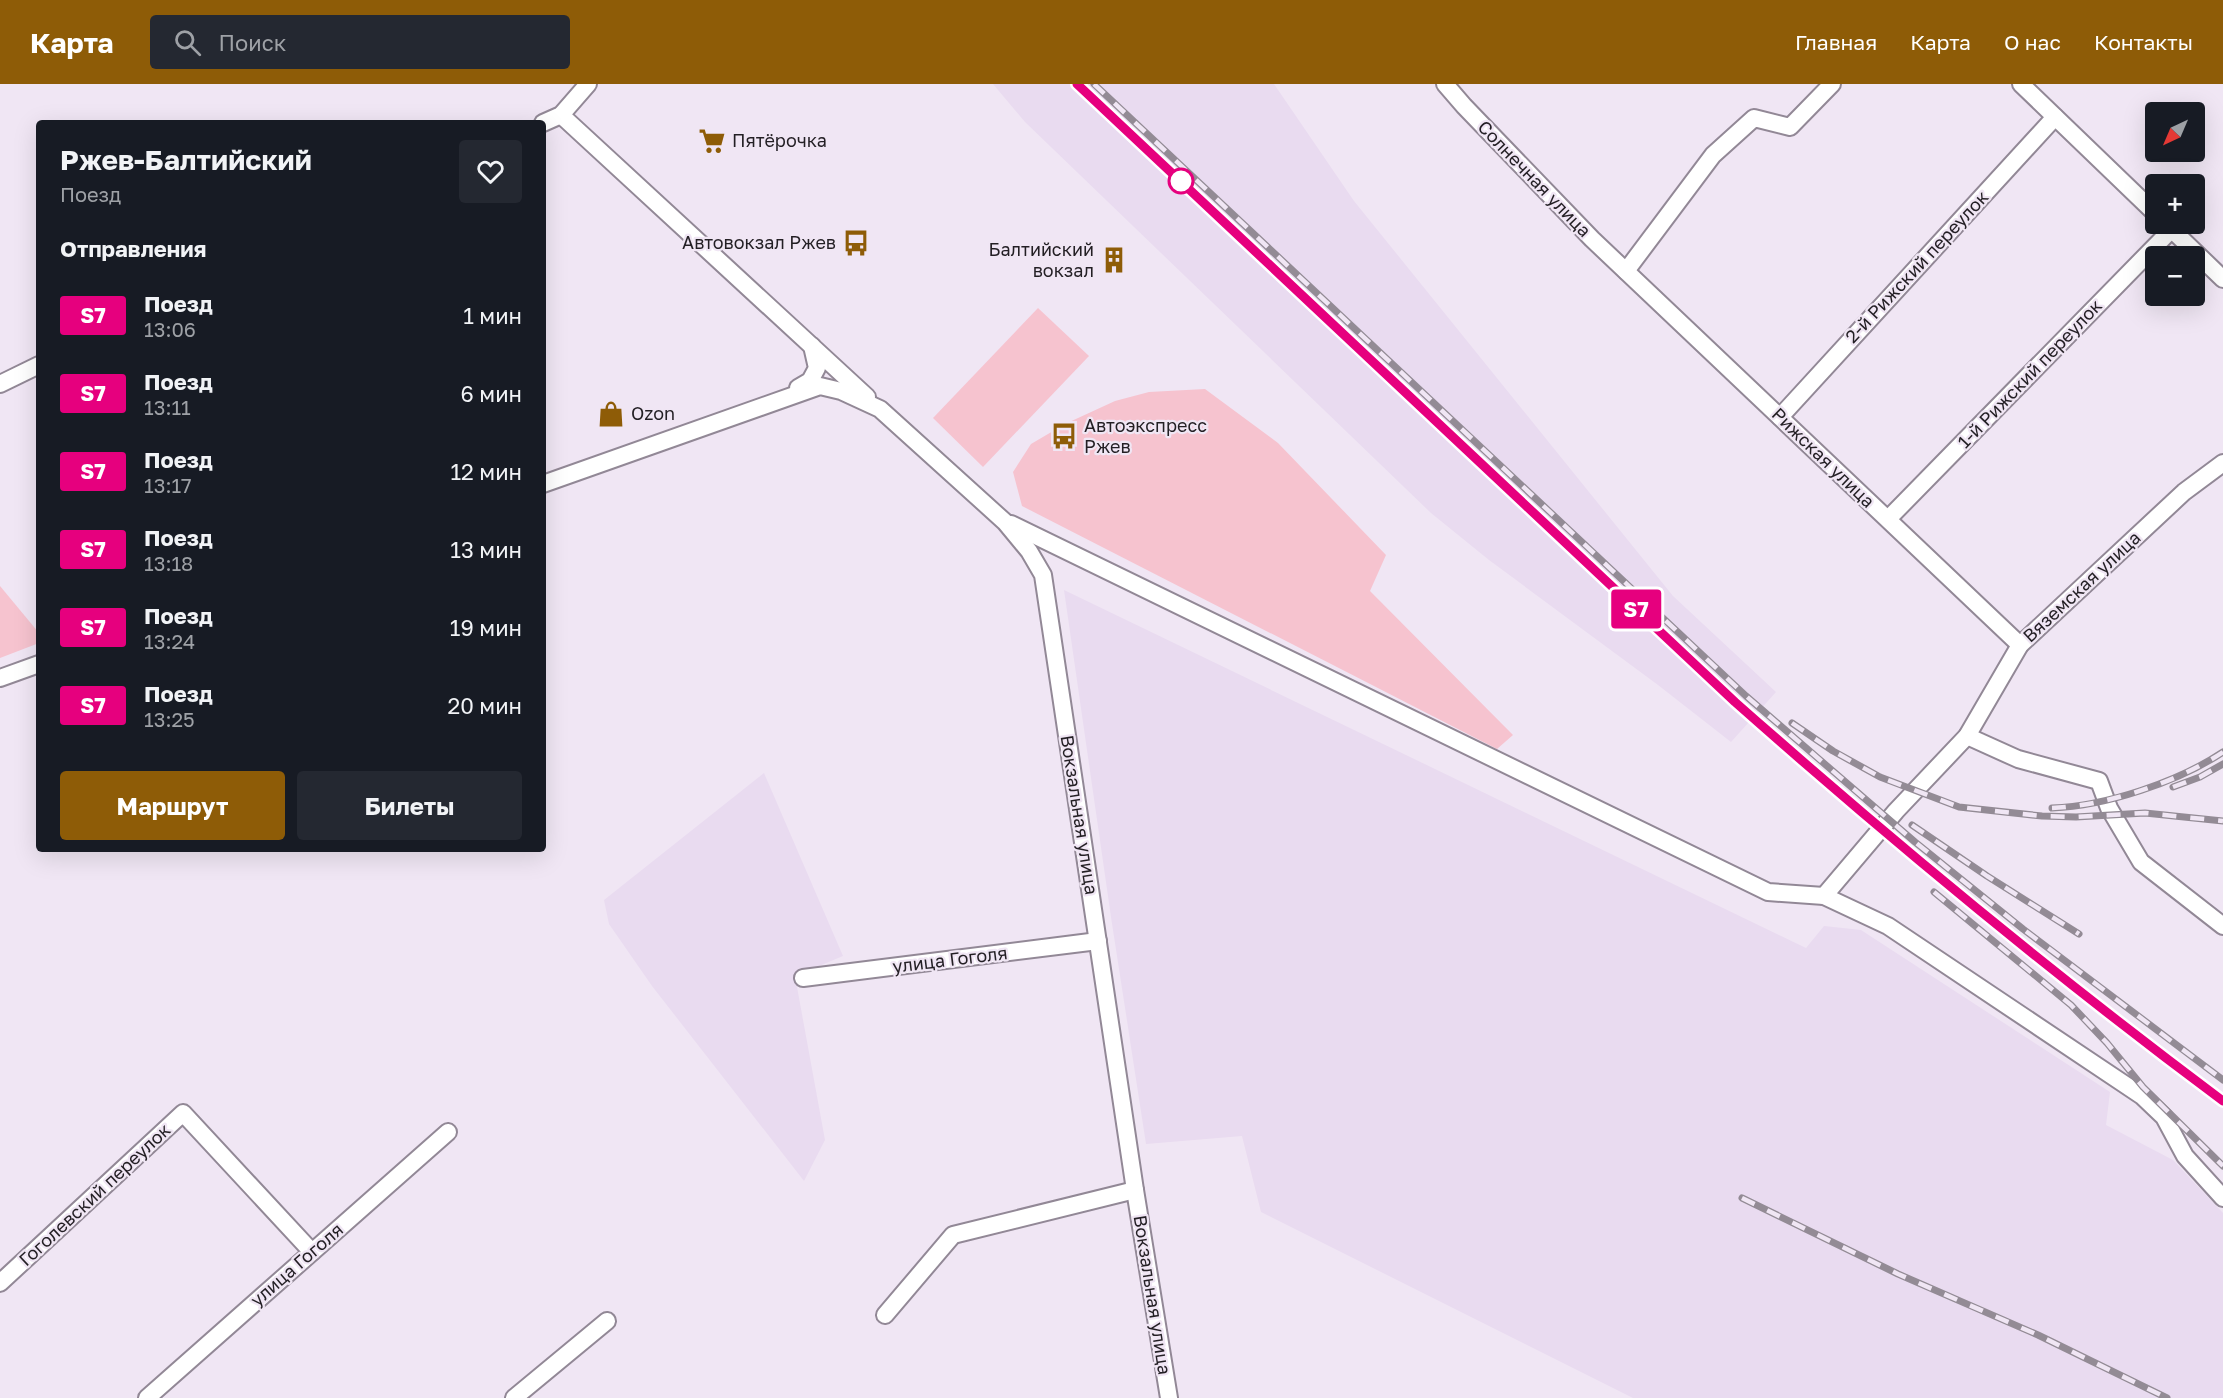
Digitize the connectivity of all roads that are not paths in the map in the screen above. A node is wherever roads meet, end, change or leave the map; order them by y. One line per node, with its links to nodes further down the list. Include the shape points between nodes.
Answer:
1 (588, 84): 5 (street)
2 (1445, 84): 11 (street, Солнечная улица)
3 (1832, 84): 11 (street, via 1790,127 1754,117 1713,155)
4 (2021, 84): 6 (street)
5 (561, 115): 7 (street); 13 (street)
6 (2055, 117): 8 (street); 18 (street, 2-й Рижский переулок)
7 (546, 122)
8 (2145, 203)
9 (2161, 234): 21 (street, 1-й Рижский переулок)
10 (2177, 234): 12 (street)
11 (1626, 271): 18 (street, Рижская улица)
12 (2223, 279)
13 (812, 346): 16 (street, via 817,368 810,381); 17 (street)
14 (36, 366): 15 (street)
15 (0, 384)
16 (774, 402): 17 (street, Вокзальная улица, via 820,386); 20 (street)
17 (880, 409): 22 (street, Вокзальная улица)
18 (1780, 417): 21 (street, Рижская улица)
19 (2223, 463): 23 (street, Вяземская улица, via 2184,492)
20 (546, 483)
21 (1888, 519): 23 (street, Рижская улица)
22 (1005, 522): 27 (street, via 1768,892); 29 (street, Вокзальная улица, via 1043,575)
23 (2020, 645): 26 (street, Вяземская улица)
24 (36, 665): 25 (street)
25 (0, 678)
26 (1967, 736): 27 (street, Вяземская улица); 28 (street, via 2018,759 2099,781 2109,808 2141,862)
27 (1824, 896): 33 (street, via 1888,926 2142,1096 2164,1117 2185,1156)
28 (2223, 926)
29 (1098, 941): 30 (street, улица Гоголя); 32 (street, Вокзальная улица)
30 (803, 978)
31 (448, 1132): 34 (street, улица Гоголя)
32 (1135, 1190): 36 (street, via 953,1235); 40 (street, Вокзальная улица)
33 (2223, 1198)
34 (312, 1252): 35 (street, Гоголевский переулок, via 183,1113); 38 (street, улица Гоголя)
35 (0, 1283)
36 (885, 1315)
37 (607, 1321): 39 (street)
38 (147, 1398)
39 (513, 1398)
40 (1169, 1398)

